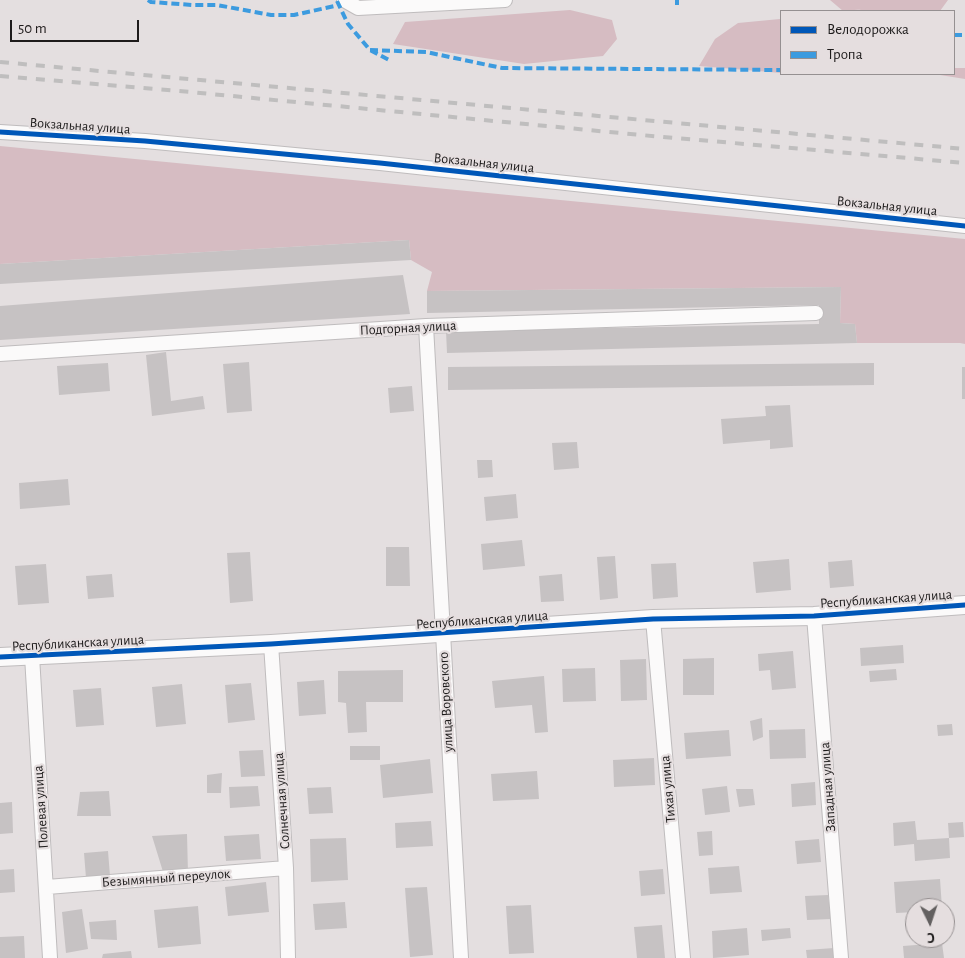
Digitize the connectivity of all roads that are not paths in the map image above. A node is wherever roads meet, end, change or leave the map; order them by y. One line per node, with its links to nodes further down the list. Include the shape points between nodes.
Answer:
1 (344, 0): 2 (street, via 358,8)
2 (505, 0)
3 (0, 132): 4 (street, Вокзальная улица, via 145,141 380,163)
4 (965, 226)
5 (816, 313): 6 (street, Подгорная улица)
6 (426, 326): 7 (street, Подгорная улица); 11 (street, улица Воровского)
7 (0, 354)
8 (965, 605): 9 (street, Республиканская улица)
9 (814, 616): 10 (street, Республиканская улица); 21 (street, Западная улица)
10 (653, 619): 11 (street, Республиканская улица); 20 (street, Тихая улица)
11 (443, 634): 12 (street, Республиканская улица); 19 (street, улица Воровского)
12 (271, 644): 13 (street, Республиканская улица); 15 (street, Солнечная улица)
13 (32, 656): 14 (street, Республиканская улица); 16 (street, Полевая улица)
14 (0, 657)
15 (286, 868): 16 (street, Безымянный переулок); 18 (street, Солнечная улица)
16 (46, 887): 17 (street, Полевая улица)
17 (50, 958)
18 (288, 958)
19 (461, 958)
20 (683, 958)
21 (841, 958)

